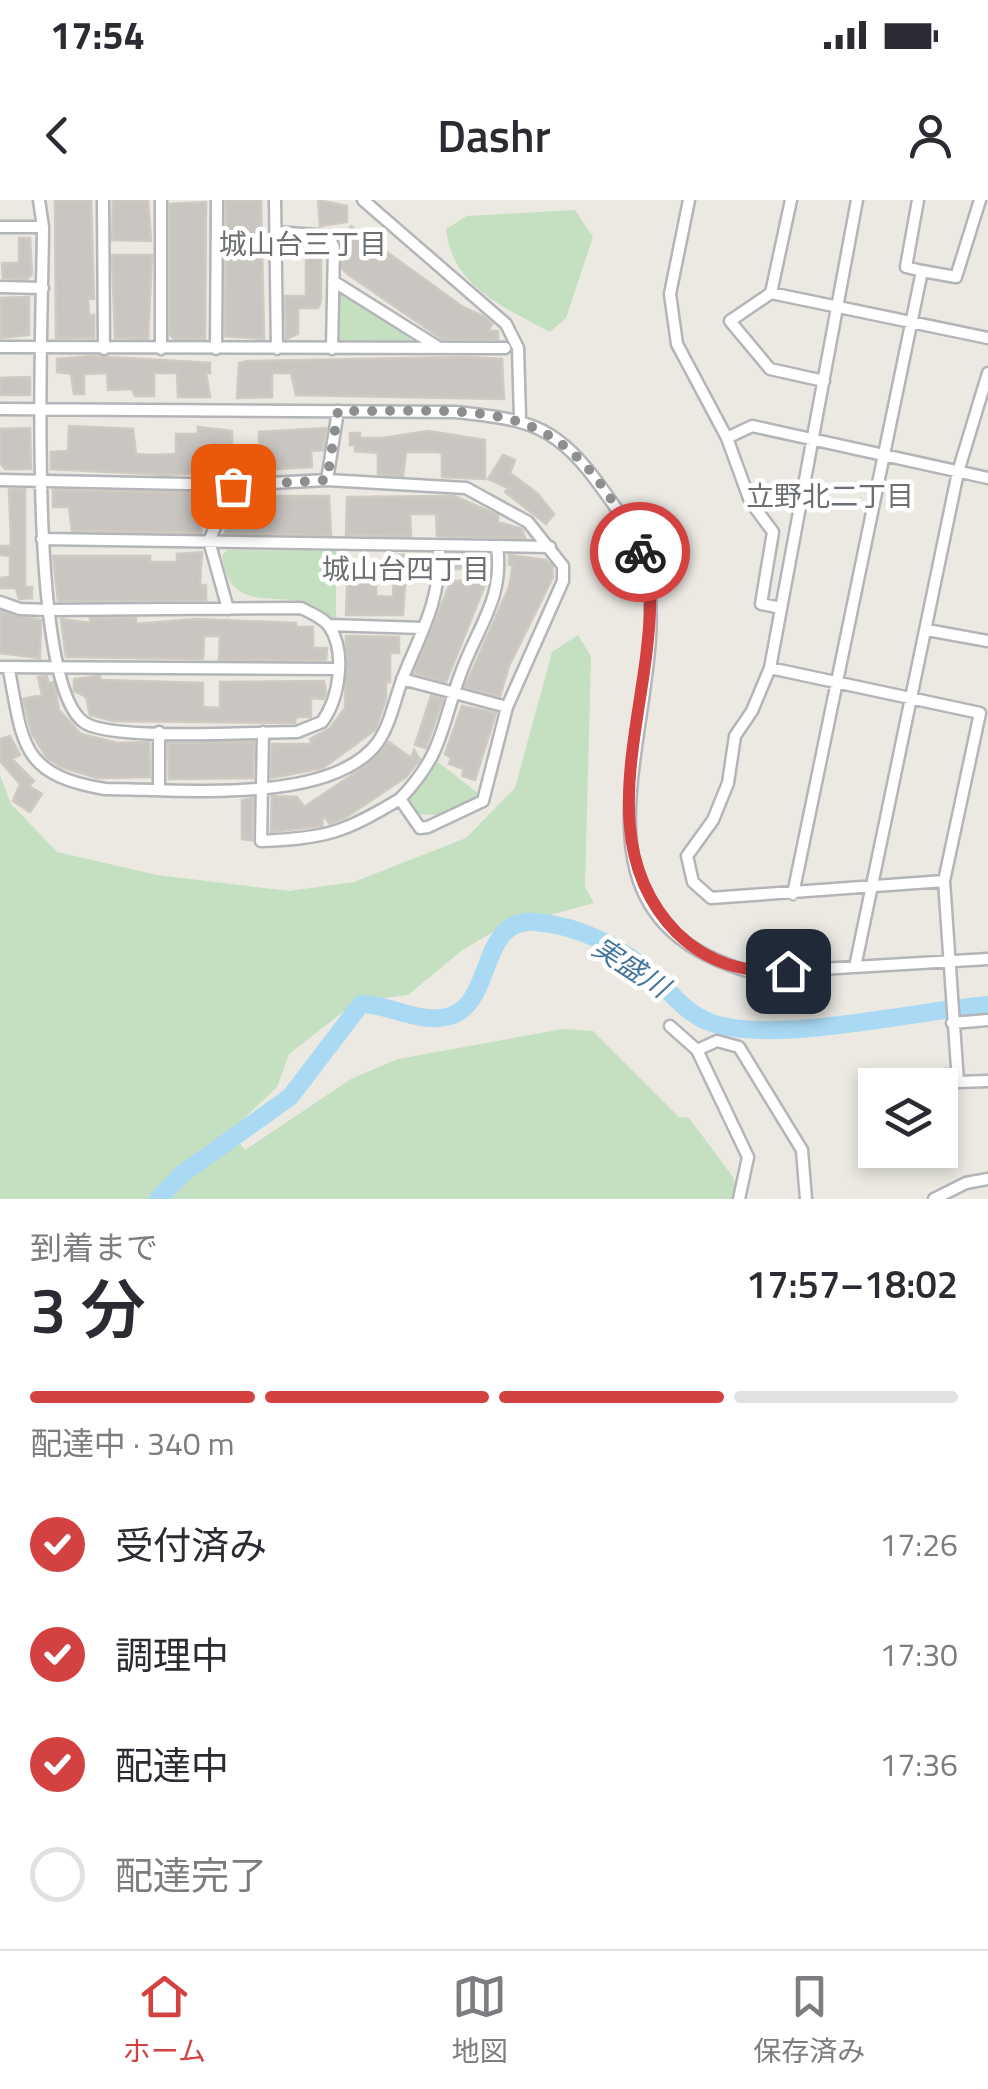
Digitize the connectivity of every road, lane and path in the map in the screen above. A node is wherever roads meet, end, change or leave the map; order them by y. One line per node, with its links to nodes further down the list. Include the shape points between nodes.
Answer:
1 (39, 200): 13 (street)
2 (103, 200): 26 (street)
3 (161, 200): 27 (street)
4 (217, 200): 28 (street)
5 (275, 200): 14 (street)
6 (363, 200): 38 (street, via 506,324 518,348)
7 (690, 200): 39 (street, via 670,294 677,344)
8 (791, 200): 19 (street)
9 (857, 200): 20 (street)
10 (918, 200): 15 (street, via 906,267)
11 (980, 200): 15 (street, via 956,277)
12 (0, 227): 13 (street)
13 (43, 227): 18 (street)
14 (276, 232): 16 (street, via 328,236); 29 (street)
15 (922, 271): 21 (street)
16 (333, 280): 24 (street); 30 (street)
17 (0, 287): 18 (street)
18 (43, 288): 31 (street)
19 (771, 293): 20 (street); 33 (street, via 730,321 770,369)
20 (839, 307): 21 (street); 33 (street)
21 (910, 322): 22 (street); 41 (street)
22 (988, 338)
23 (0, 347): 31 (street)
24 (440, 348): 25 (street); 30 (street)
25 (506, 348)
26 (104, 349): 27 (street); 31 (street)
27 (161, 349): 28 (street)
28 (216, 349): 29 (street)
29 (276, 349): 30 (street)
30 (332, 349)
31 (44, 350): 35 (street)
32 (988, 373): 34 (street)
33 (824, 380): 40 (street)
34 (984, 402): 42 (street)
35 (42, 409): 36 (street); 37 (street); 46 (street)
36 (0, 410)
37 (338, 411): 38 (street); 45 (street)
38 (520, 418): 81 (street, via 562,440 626,524 646,564 651,617 629,817 631,856 657,913 694,950 754,973)
39 (728, 438): 40 (street, via 752,426); 54 (street, via 750,502 773,532 761,604)
40 (813, 440): 41 (street); 54 (street)
41 (884, 456): 42 (street); 66 (street)
42 (958, 472): 43 (street); 59 (street)
43 (988, 478)
44 (0, 480): 46 (street)
45 (327, 480): 47 (street); 52 (street, via 466,488 528,522)
46 (40, 481): 47 (street); 48 (street)
47 (233, 486): 49 (street)
48 (42, 539): 49 (street); 56 (street)
49 (209, 541): 50 (street); 55 (street)
50 (439, 546): 51 (street); 58 (street, via 438,593)
51 (497, 547): 52 (street); 67 (street, via 496,600)
52 (550, 547): 69 (street, via 563,566 563,580)
53 (0, 602): 56 (street)
54 (781, 608): 62 (street)
55 (228, 609): 56 (street); 57 (street, via 302,608)
56 (48, 610): 61 (street)
57 (328, 625): 58 (street); 64 (street)
58 (423, 628): 65 (street)
59 (927, 630): 60 (street); 68 (street)
60 (988, 641)
61 (61, 668): 63 (street); 64 (street); 71 (street, via 83,722 118,732)
62 (770, 668): 66 (street); 78 (street, via 735,736 728,783 713,820 687,856 694,882 710,898)
63 (5, 669): 74 (street, via 29,752 44,770 105,789)
64 (337, 669): 72 (street, via 336,691 322,722 298,732)
65 (402, 680): 67 (street); 73 (street, via 378,742 350,765 315,780)
66 (838, 684): 68 (street); 78 (street)
67 (456, 694): 69 (street); 75 (street, via 438,750)
68 (912, 700): 70 (street); 77 (street)
69 (507, 708): 75 (street, via 483,801 420,828)
70 (984, 712): 76 (street)
71 (159, 732): 72 (street); 74 (street)
72 (263, 732): 73 (street)
73 (264, 788): 74 (street); 75 (street, via 261,841 322,838)
74 (159, 789)
75 (400, 800)
76 (944, 881): 77 (street); 80 (street)
77 (874, 887): 78 (street); 81 (street)
78 (792, 894)
79 (988, 959): 80 (street)
80 (948, 962): 81 (street); 83 (street)
81 (856, 967)
82 (988, 1020): 83 (street)
83 (952, 1023): 86 (street, via 958,1082)
84 (670, 1026): 85 (street)
85 (697, 1050): 88 (street, via 748,1157); 89 (street, via 717,1041 739,1047 802,1150)
86 (988, 1081)
87 (988, 1180): 90 (street)
88 (739, 1199)
89 (806, 1199)
90 (934, 1199)

